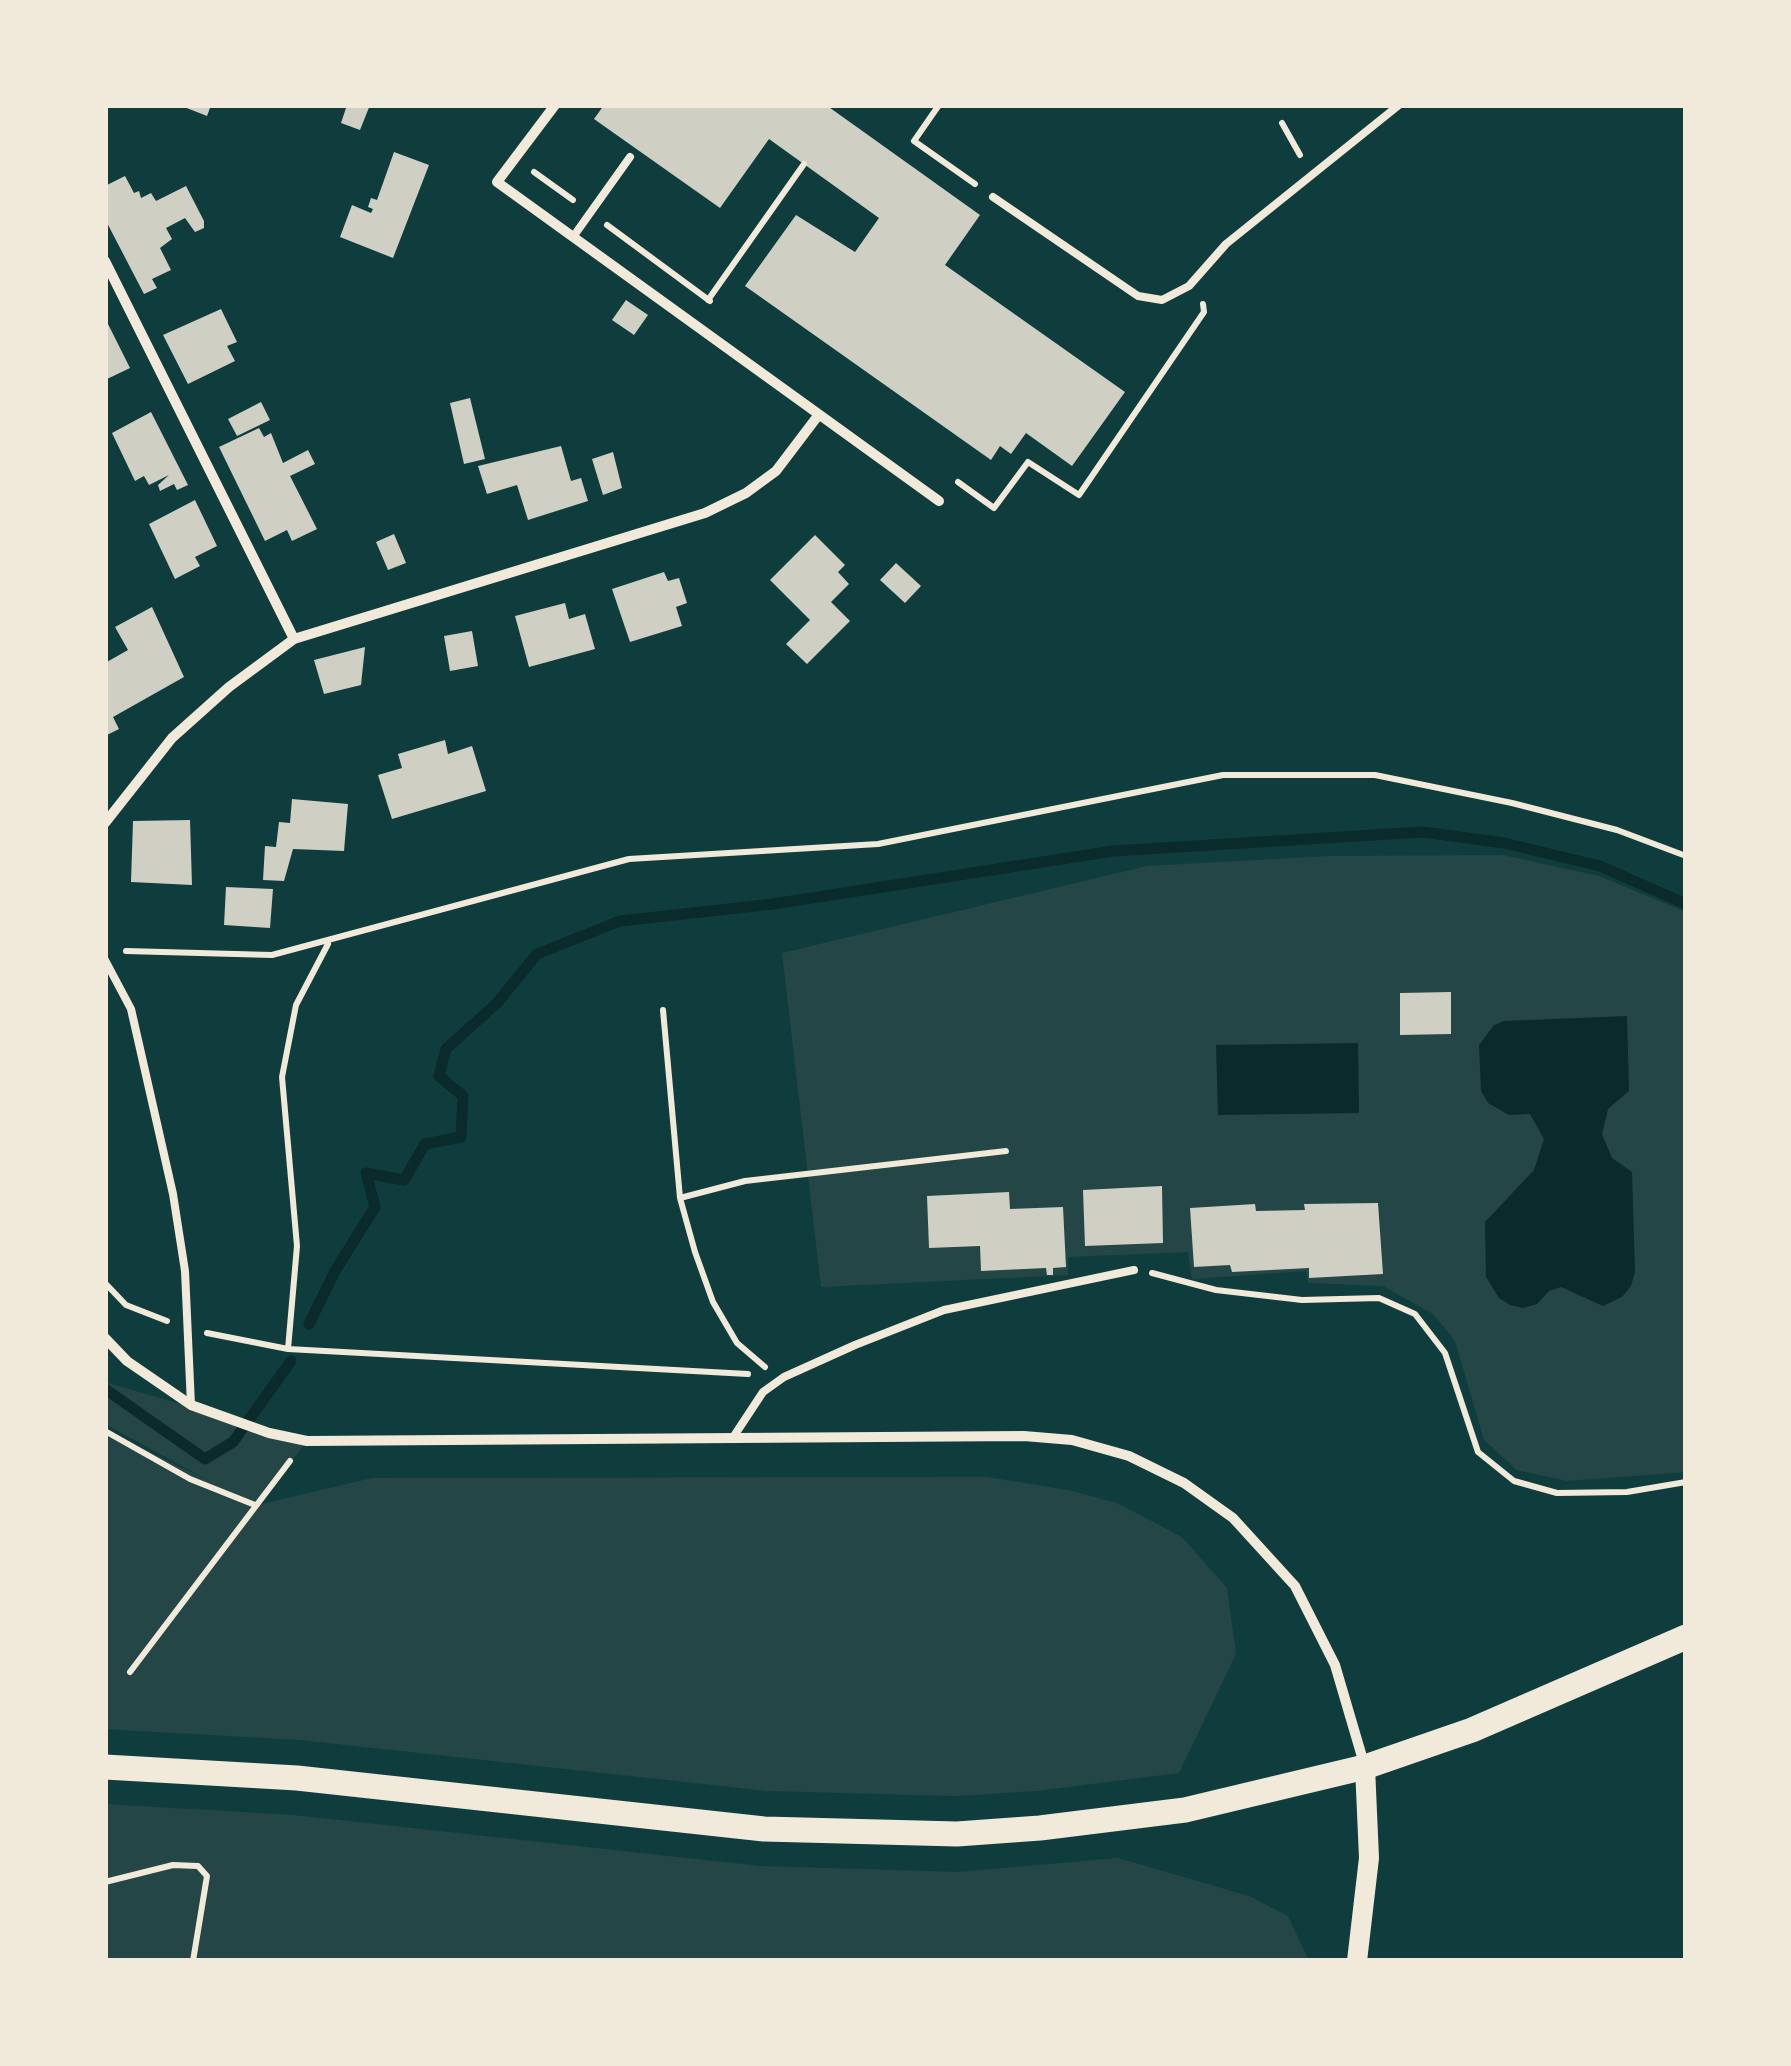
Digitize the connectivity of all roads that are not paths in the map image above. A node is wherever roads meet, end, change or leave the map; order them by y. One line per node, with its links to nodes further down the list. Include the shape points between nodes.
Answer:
1 (555, 105): 5 (street, via 496,182)
2 (1399, 105): 4 (lane, via 1226,244 1179,294 1162,300 1138,296)
3 (630, 156): 5 (lane)
4 (993, 197)
5 (573, 237): 7 (street)
6 (105, 260): 9 (street)
7 (817, 417): 8 (street); 9 (street, via 776,470 705,513)
8 (940, 501)
9 (294, 639): 10 (street, via 155,754)
10 (105, 823)
11 (105, 960): 14 (lane, via 131,1009 173,1194 186,1270)
12 (1134, 1270): 15 (lane, via 944,1310 784,1377 763,1392)
13 (105, 1338): 14 (street, via 127,1362)
14 (192, 1405): 15 (street, via 306,1441)
15 (734, 1436): 18 (street, via 1049,1437 1156,1468 1234,1518 1295,1586 1335,1665)
16 (1686, 1637): 18 (main road, via 1472,1730)
17 (105, 1766): 18 (main road, via 241,1773 764,1829 956,1834 1185,1810)
18 (1365, 1767): 19 (main road, via 1369,1858)
19 (1357, 1961)

